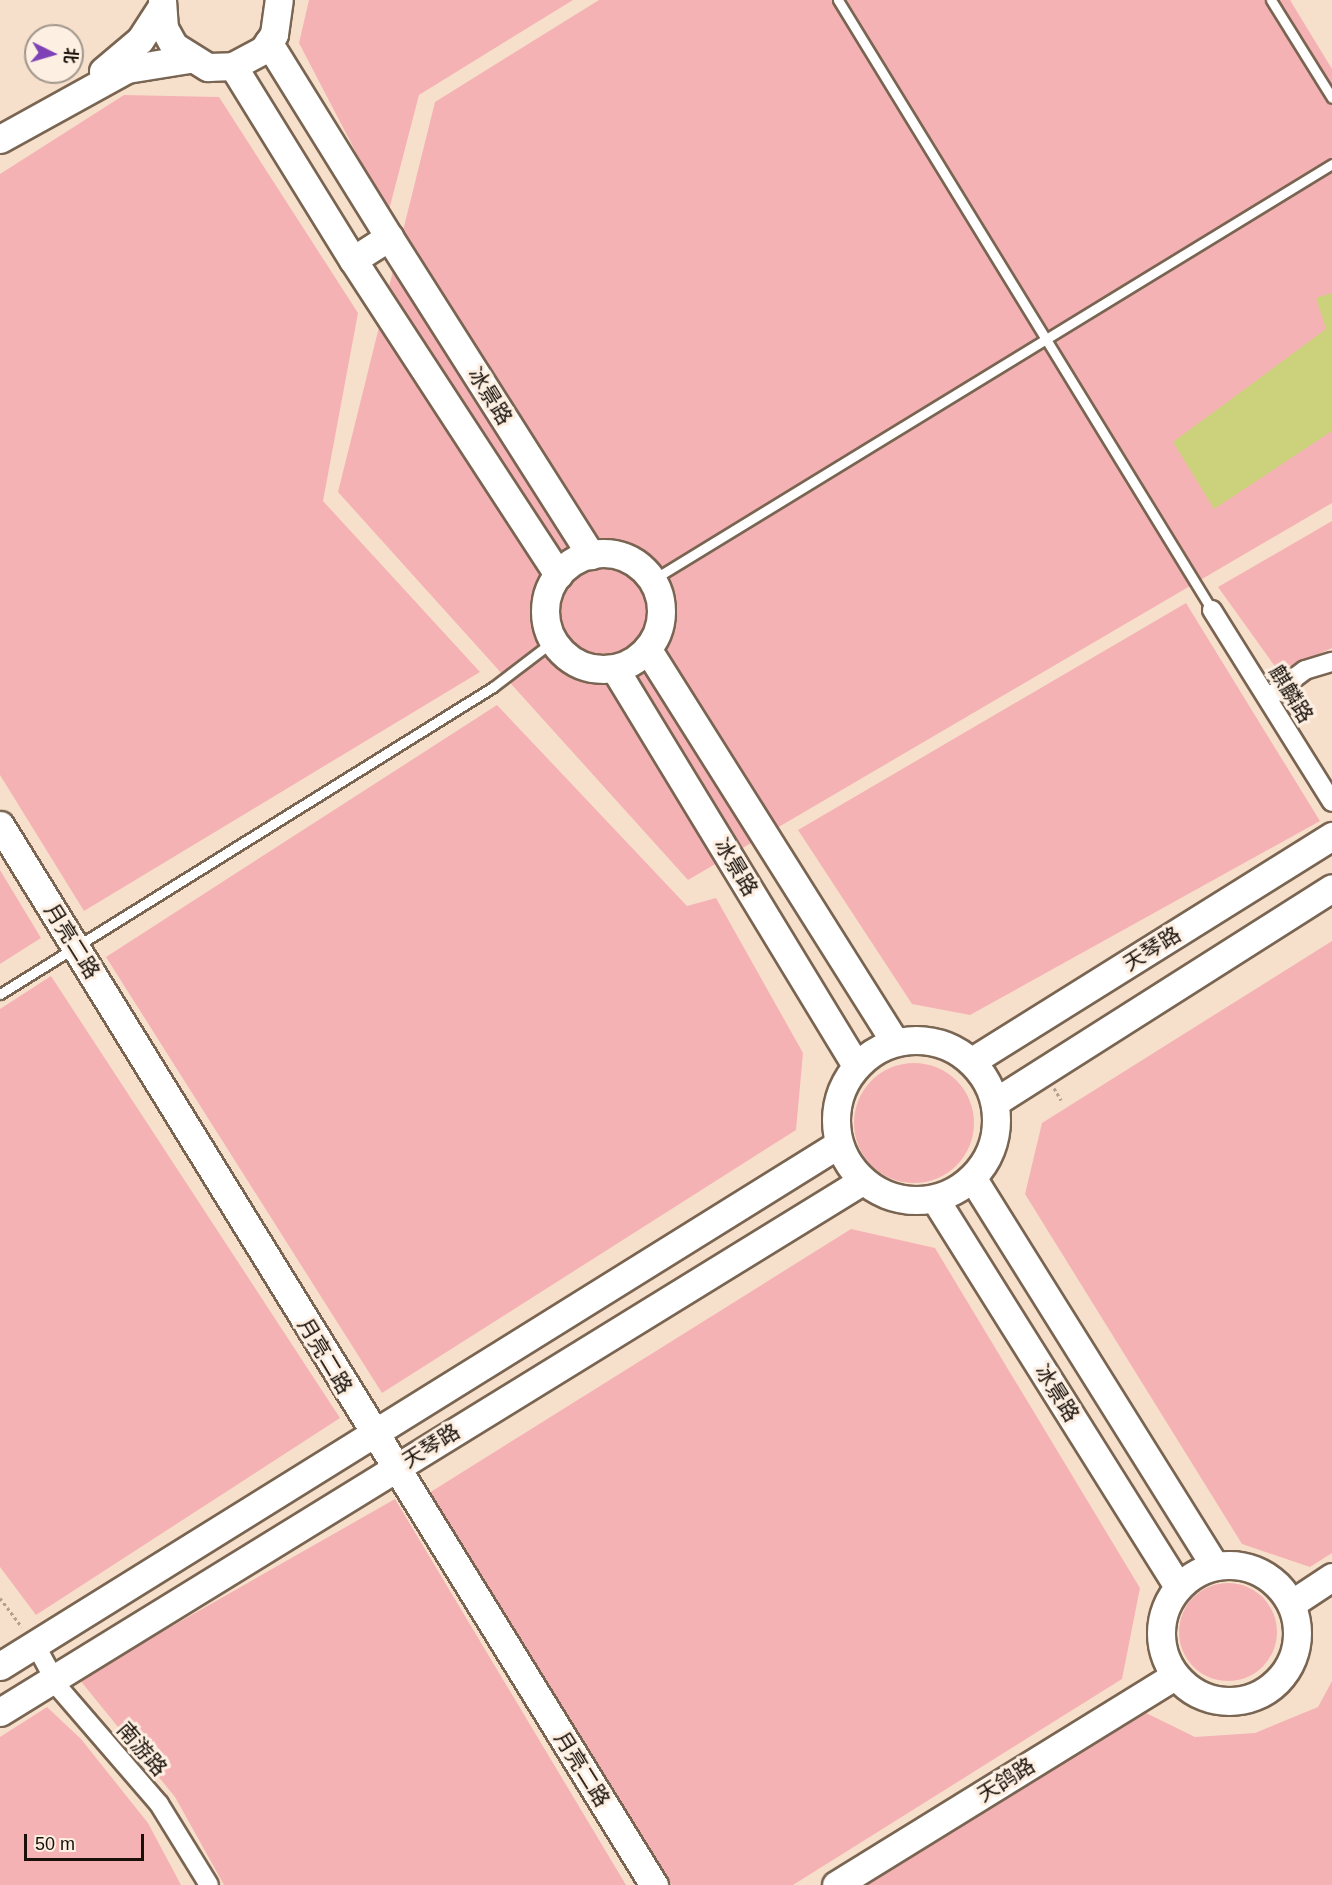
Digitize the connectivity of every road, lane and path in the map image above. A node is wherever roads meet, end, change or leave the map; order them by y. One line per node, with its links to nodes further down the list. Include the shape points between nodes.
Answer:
1 (838, 0): 14 (lane)
2 (1271, 0): 9 (lane)
3 (162, 4): 6 (main road, via 164,28); 8 (main road, via 140,40)
4 (282, 5): 5 (main road)
5 (268, 42): 7 (main road, via 248,61); 12 (main road, 冰景路)
6 (189, 59): 7 (main road, via 208,67); 8 (main road, via 147,62)
7 (233, 66): 13 (main road, 冰景路)
8 (79, 91): 10 (main road)
9 (1332, 98)
10 (0, 139)
11 (1332, 164): 14 (lane)
12 (389, 237): 13 (main road); 15 (main road, 冰景路)
13 (353, 260): 16 (main road, 冰景路)
14 (1046, 343): 17 (lane); 18 (lane)
15 (591, 555): 16 (main road); 17 (main road, via 619,555)
16 (558, 575): 19 (main road, via 546,600)
17 (654, 579): 20 (main road, via 662,614)
18 (1212, 610): 23 (street, 麒麟路)
19 (552, 642): 22 (main road, via 578,664); 28 (lane, via 493,687)
20 (648, 650): 22 (main road); 30 (main road, 冰景路)
21 (1332, 662): 23 (street, via 1305,670)
22 (615, 669): 32 (main road, 冰景路)
23 (1268, 699): 24 (street, 麒麟路)
24 (1332, 802)
25 (0, 825): 28 (main road, 月亮二路)
26 (1332, 836): 31 (main road, 天琴路)
27 (1332, 888): 33 (main road)
28 (77, 948): 29 (lane); 38 (main road, 月亮二路)
29 (0, 994)
30 (895, 1042): 31 (main road, via 923,1039 949,1046); 32 (main road)
31 (972, 1061): 33 (main road)
32 (856, 1066): 34 (main road, via 842,1089 835,1117)
33 (995, 1102): 35 (main road, via 997,1129 989,1156)
34 (839, 1144): 36 (main road); 38 (main road, 天琴路)
35 (973, 1179): 37 (main road); 40 (main road, 冰景路)
36 (862, 1181): 37 (main road, via 884,1195); 39 (main road, 天琴路)
37 (935, 1199): 42 (main road, 冰景路)
38 (373, 1435): 39 (main road, 月亮二路); 45 (main road, 天琴路)
39 (394, 1468): 48 (main road, 天琴路); 51 (main road, 月亮二路)
40 (1215, 1566): 42 (main road); 44 (main road, via 1260,1572)
41 (1332, 1577): 44 (main road)
42 (1178, 1587): 47 (main road, via 1162,1621 1163,1650)
43 (0, 1598): 45 (path)
44 (1291, 1604): 47 (main road, via 1295,1647 1287,1668 1264,1690 1233,1701 1212,1699)
45 (36, 1646): 46 (main road, 天琴路); 48 (street, 南游路)
46 (0, 1666)
47 (1175, 1676): 52 (main road, 天鸽路)
48 (54, 1678): 49 (main road, 天琴路); 50 (street, 南游路, via 159,1804)
49 (0, 1712)
50 (209, 1885)
51 (654, 1885)
52 (836, 1885)

